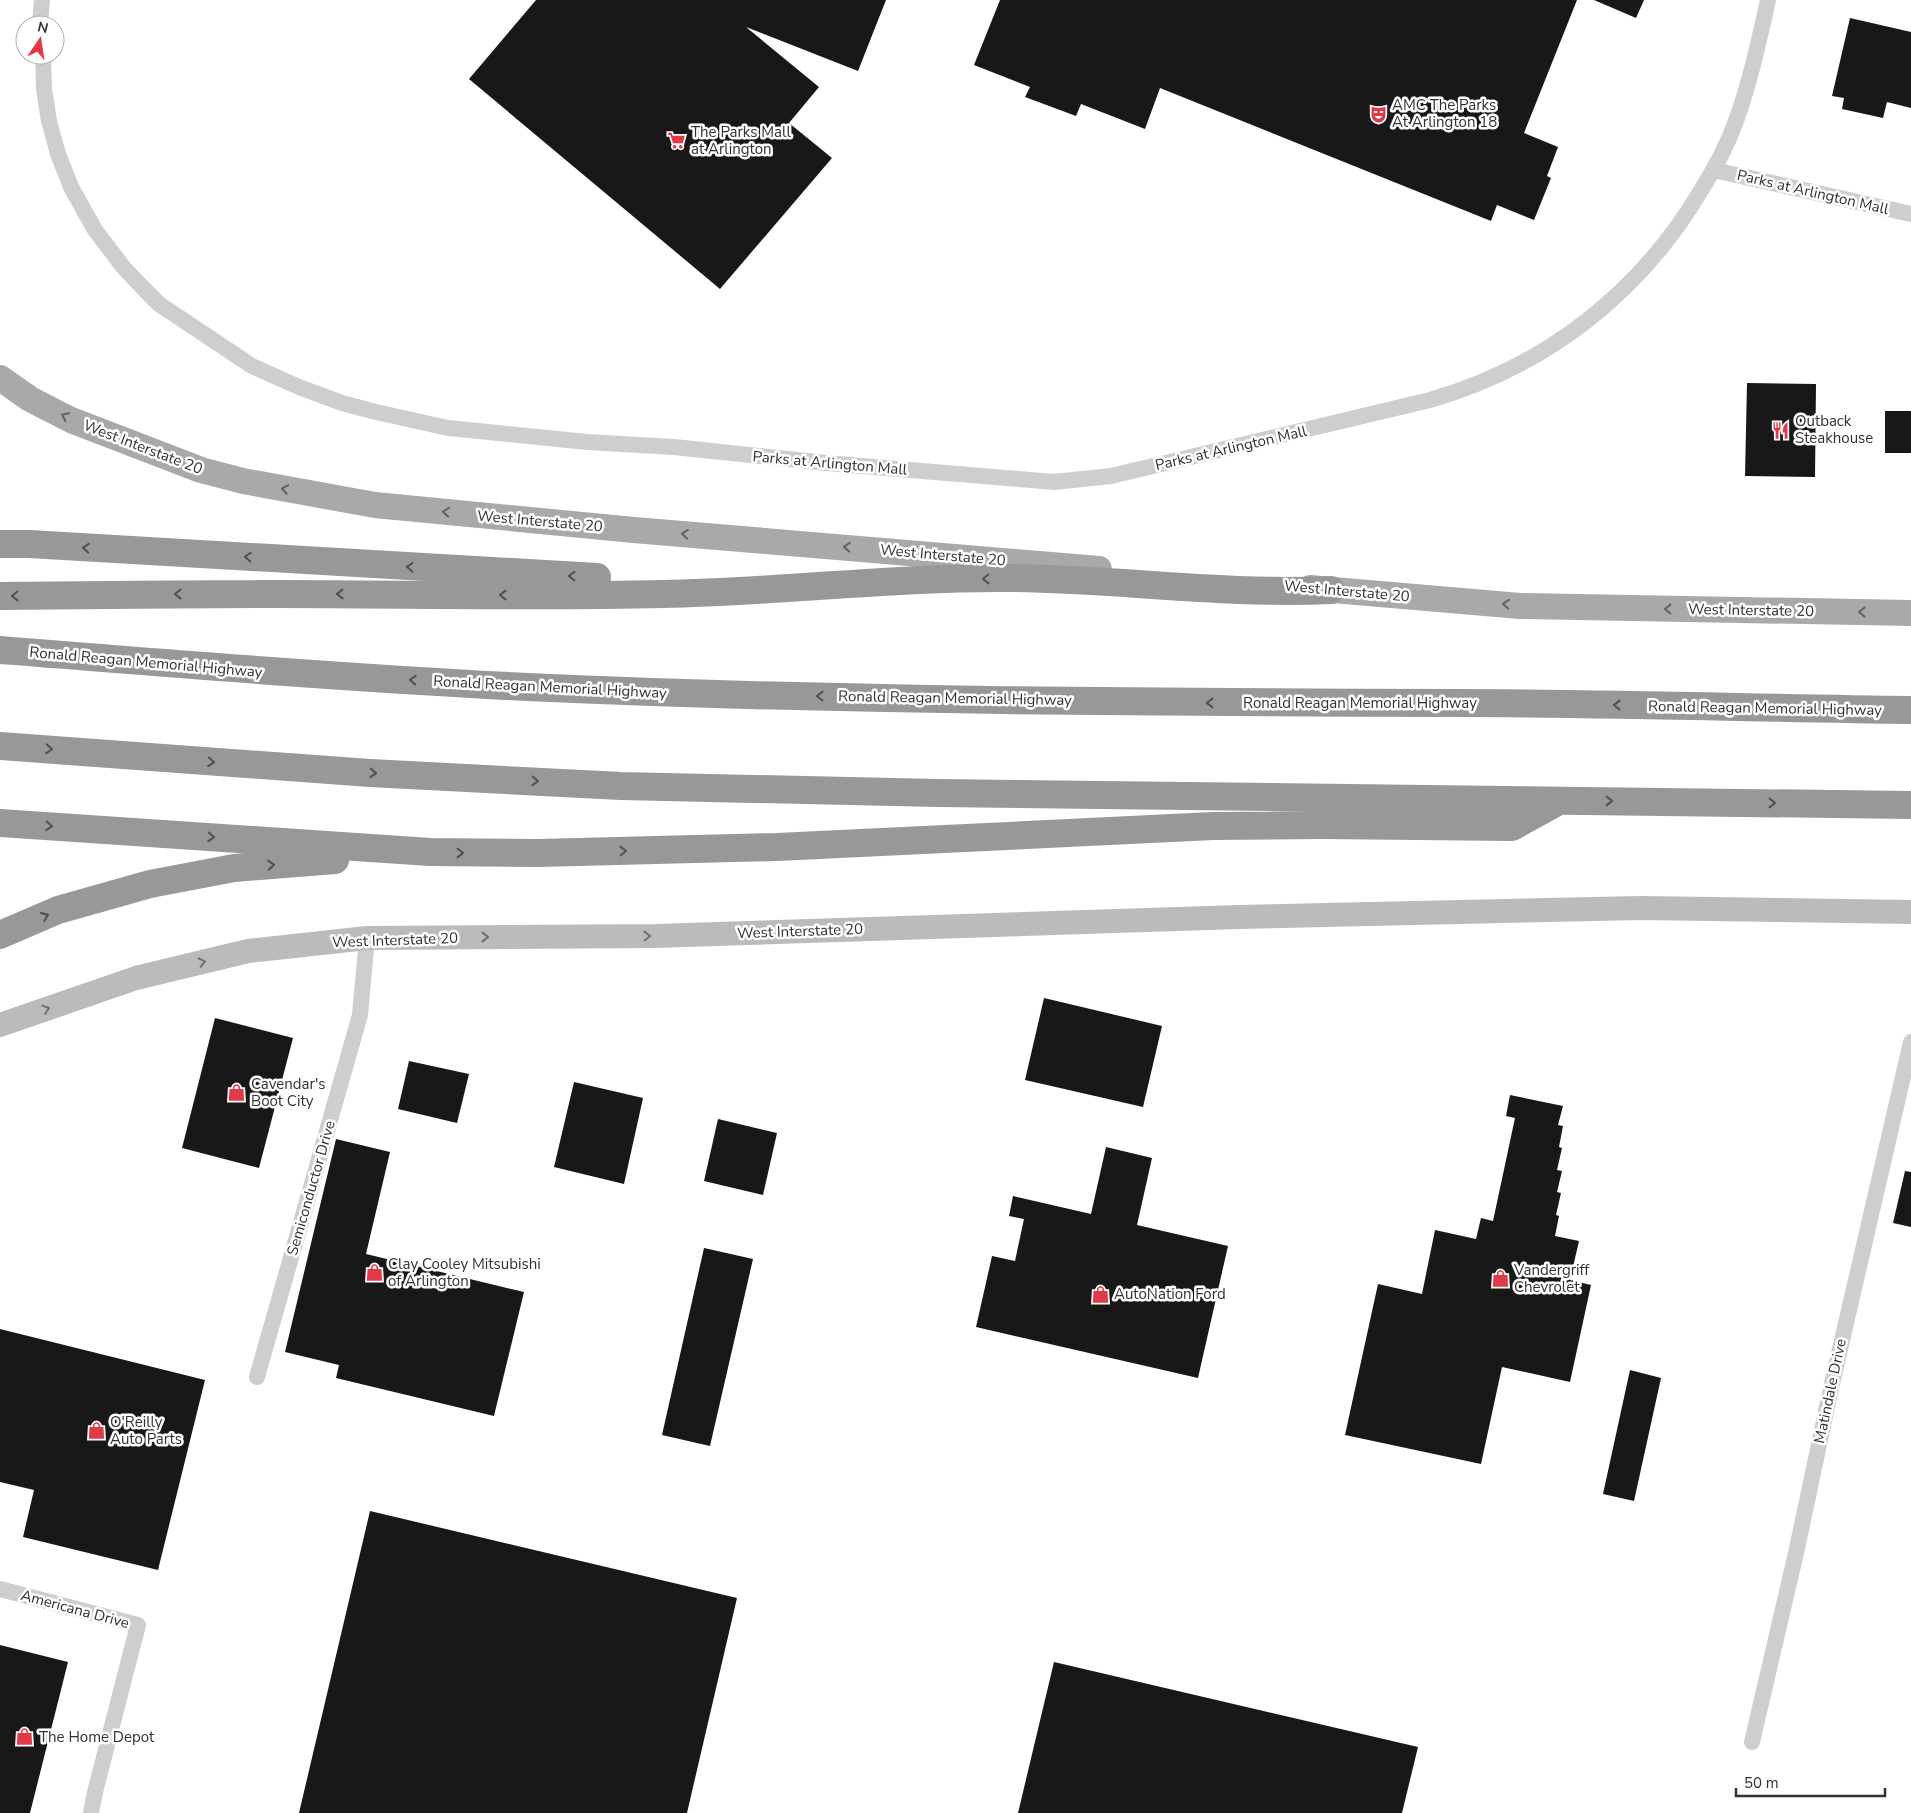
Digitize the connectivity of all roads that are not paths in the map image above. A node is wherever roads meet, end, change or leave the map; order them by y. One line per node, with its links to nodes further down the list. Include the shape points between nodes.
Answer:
1 (42, 0): 3 (street)
2 (1768, 0): 5 (street, Parks at Arlington Mall, via 1736,122)
3 (41, 15)
4 (44, 65): 5 (street, Parks at Arlington Mall, via 46,102 58,154 71,187 95,230 124,268 159,304 279,380 342,403 448,428 1018,480 1054,482 1111,476 1414,405 1457,393 1492,378 1560,342 1622,292 1684,220)
5 (1714, 170): 6 (street, Parks at Arlington Mall)
6 (1911, 214)
7 (0, 378): 10 (main road, West Interstate 20, one-way to 7, via 375,505 242,481 201,470 71,420 30,399)
8 (0, 544): 9 (highway, one-way to 8, via 792,577 676,580 569,576)
9 (884, 581): 10 (highway, one-way to 9, via 1288,592 1010,578); 11 (highway, one-way to 11, via 801,589 665,594)
10 (1331, 590): 12 (main road, West Interstate 20, one-way to 10, via 1559,607)
11 (0, 596)
12 (1911, 614)
13 (0, 650): 14 (highway, Ronald Reagan Memorial Highway, one-way to 13, via 997,700 700,693 300,674)
14 (1911, 710)
15 (0, 746): 16 (highway, one-way to 16, via 370,773 620,786)
16 (1560, 801): 17 (highway, one-way to 17); 19 (highway, one-way to 16, via 538,853 777,847 1223,826 1512,827)
17 (1911, 805)
18 (0, 823): 19 (highway, one-way to 19)
19 (430, 852): 21 (highway, one-way to 19, via 58,910 169,880 234,868)
20 (1911, 912): 22 (main road, West Interstate 20, one-way to 20, via 656,936 1641,908)
21 (0, 935)
22 (367, 938): 23 (main road, West Interstate 20, one-way to 22, via 136,978 239,953); 25 (street, Semiconductor Drive, via 360,1015)
23 (0, 1025)
24 (1911, 1042): 27 (street, Matindale Drive)
25 (257, 1378)
26 (0, 1589): 28 (street, Americana Drive, via 138,1625)
27 (1752, 1742)
28 (92, 1813)

